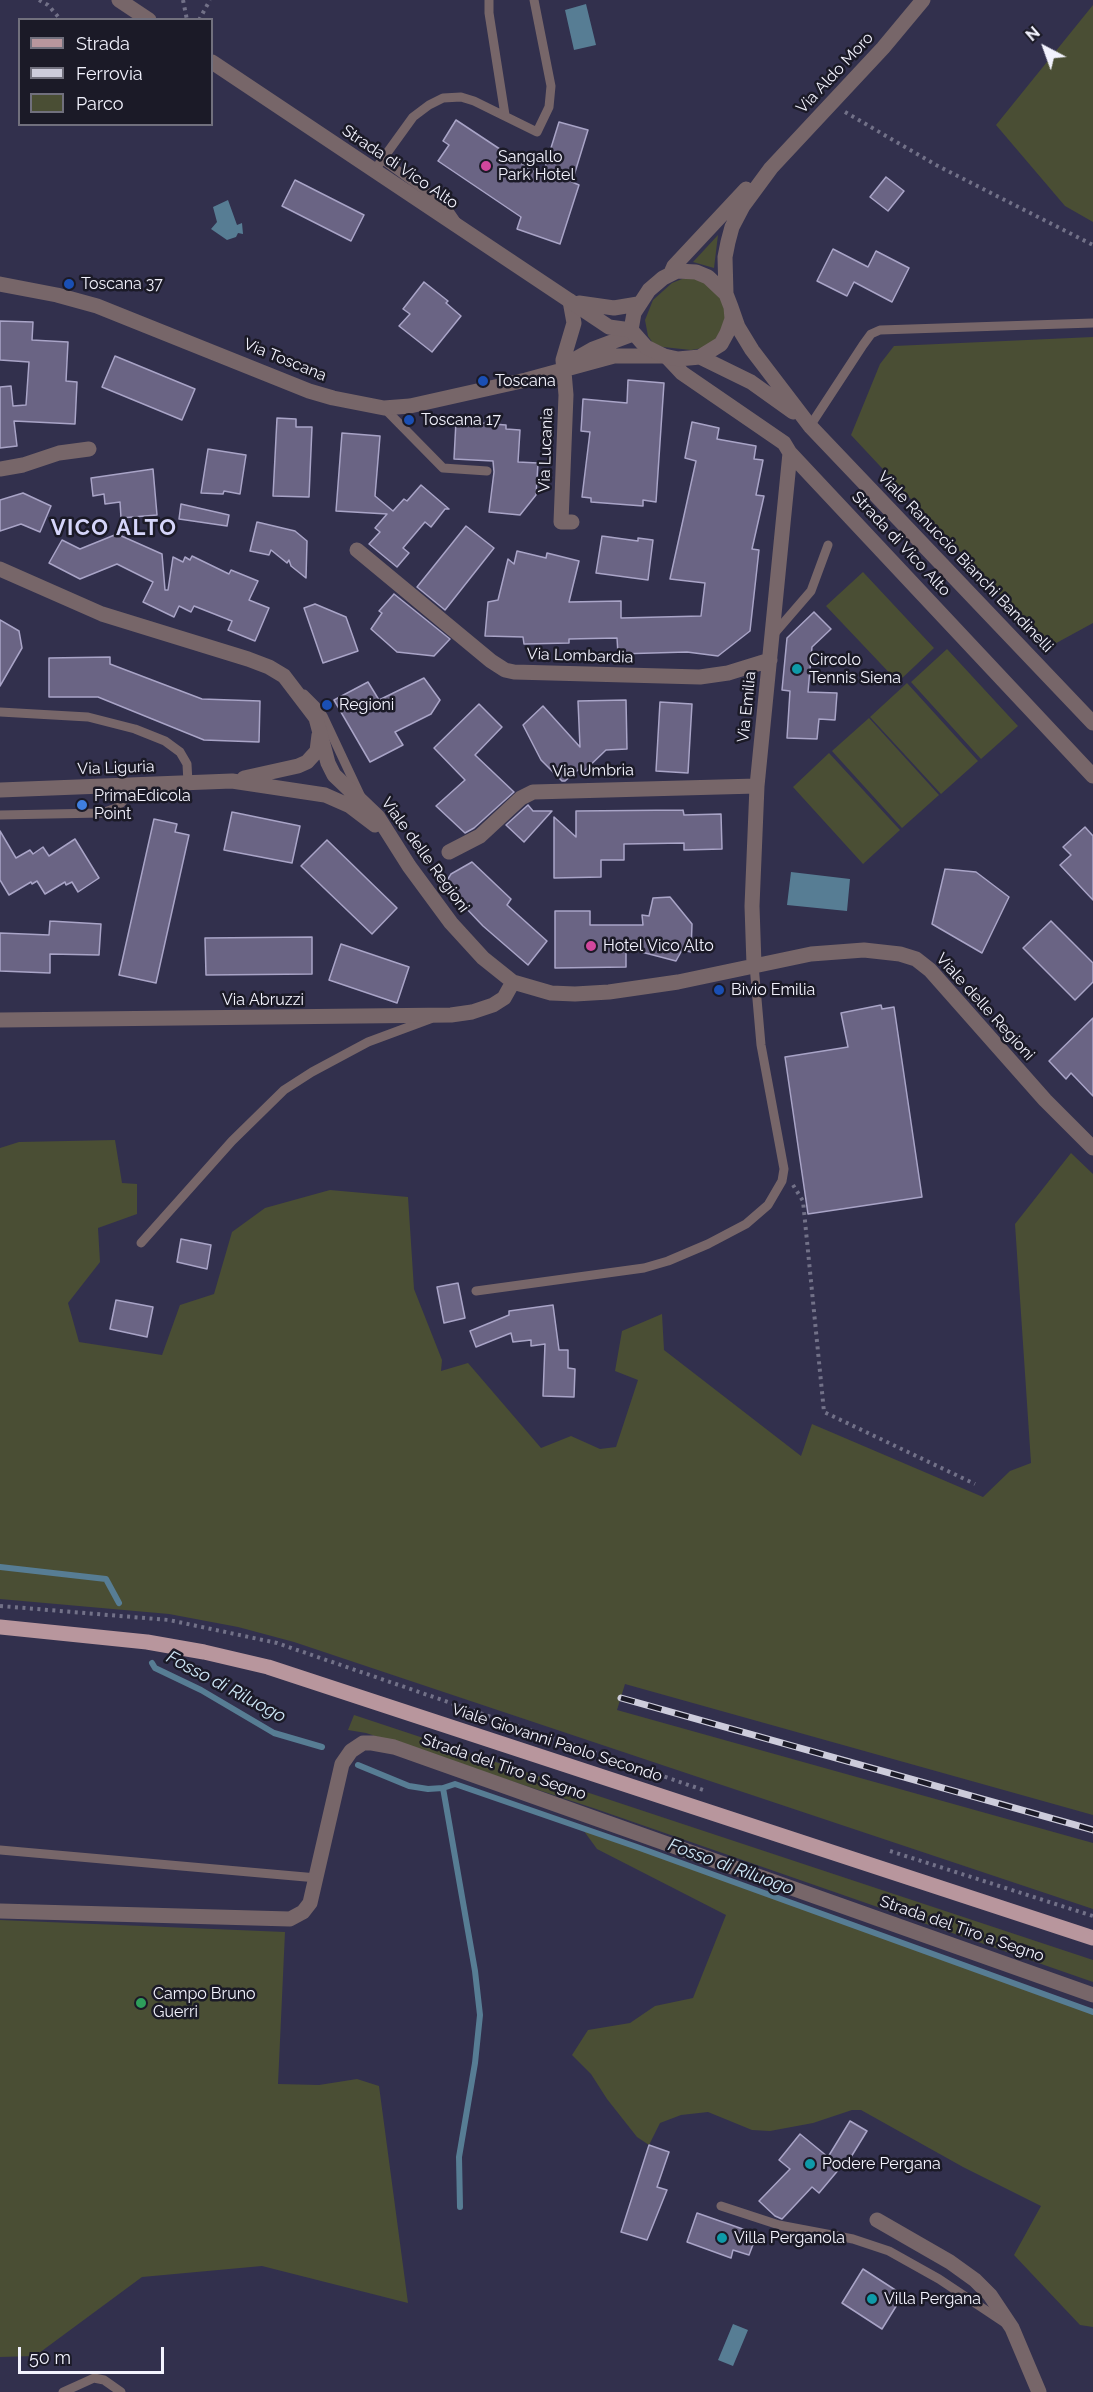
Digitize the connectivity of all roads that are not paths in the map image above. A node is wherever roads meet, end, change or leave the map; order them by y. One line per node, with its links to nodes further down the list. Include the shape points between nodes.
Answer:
1 (119, 0): 5 (street)
2 (489, 0): 7 (lane)
3 (534, 0): 7 (lane, via 551,75 549,107 537,132)
4 (923, 0): 9 (street, Via Aldo Moro)
5 (145, 18)
6 (213, 63): 8 (street, Strada di Vico Alto)
7 (506, 115): 8 (lane, via 461,97 436,101 413,117)
8 (378, 165): 12 (street, Strada di Vico Alto, via 463,230)
9 (771, 168): 10 (street, Via Aldo Moro, via 720,216); 13 (street, Via Aldo Moro, via 732,227 725,257)
10 (671, 273): 13 (street, via 696,272 708,277 718,284); 14 (street)
11 (0, 284): 20 (street, Via Toscana, via 97,306 309,391)
12 (570, 301): 14 (street, Strada di Vico Alto, via 614,308); 16 (street, Strada di Vico Alto, via 609,327); 19 (street, via 574,323)
13 (728, 301): 18 (street, via 732,319 727,333 721,344); 21 (street, Viale Ranuccio Bianchi Bandinelli, via 752,350)
14 (638, 304): 16 (street)
15 (1093, 323): 21 (lane, via 880,330 868,338)
16 (632, 332): 17 (street, Strada di Vico Alto, via 646,347); 19 (street, Via Toscana, via 577,357)
17 (665, 357): 18 (street); 19 (street, Via Toscana, via 614,356); 23 (street, Strada di Vico Alto, via 777,437)
18 (700, 357): 21 (street, Viale Ranuccio Bianchi Bandinelli, via 751,382)
19 (563, 369): 20 (street, Via Toscana, via 410,406); 26 (street, Via Lucania, via 566,394 561,522)
20 (384, 408): 25 (lane, via 443,468)
21 (810, 426): 34 (street, Viale Ranuccio Bianchi Bandinelli)
22 (89, 449): 24 (street)
23 (790, 453): 30 (street, Via Emilia); 36 (street, Strada di Vico Alto)
24 (0, 469)
25 (487, 471)
26 (572, 522)
27 (828, 545): 30 (lane, via 811,591)
28 (357, 550): 31 (street, Via Lombardia, via 505,670 700,677 728,674)
29 (0, 569): 32 (street, Viale delle Regioni, via 102,614 262,664)
30 (773, 635): 31 (street, Via Emilia)
31 (770, 660): 40 (street, Via Emilia)
32 (293, 686): 35 (street, Viale delle Regioni, via 314,714); 42 (lane, via 320,710)
33 (0, 712): 38 (lane, via 88,717 135,729 180,752 187,764)
34 (1093, 723)
35 (319, 732): 37 (street, Via Liguria, via 317,751 307,762); 42 (street, Viale delle Regioni, via 332,771)
36 (1093, 776)
37 (232, 781): 38 (street, Via Liguria); 44 (street, Via Liguria, via 332,797 362,814)
38 (188, 783): 39 (street, Via Liguria)
39 (139, 785): 41 (street, Via Liguria); 43 (lane, via 109,811)
40 (757, 786): 45 (street, Via Umbria, via 533,792 521,798 480,836); 46 (street, Via Emilia)
41 (0, 790)
42 (363, 802): 44 (street, Viale delle Regioni)
43 (0, 815)
44 (393, 842): 47 (street, Viale delle Regioni, via 451,923 483,958)
45 (449, 852)
46 (754, 965): 47 (street, Viale delle Regioni, via 609,992 551,993); 50 (street, Viale delle Regioni, via 854,950 887,951 916,959 943,983 1045,1100); 52 (lane, via 761,1045 784,1169 776,1193 746,1224 668,1261 613,1273)
47 (513, 982): 48 (street, Via Abruzzi, via 504,998 489,1007)
48 (438, 1016): 49 (street, Via Abruzzi); 51 (lane, via 368,1042 284,1090 232,1141)
49 (0, 1020)
50 (1093, 1148)
51 (141, 1243)
52 (476, 1291)
53 (0, 1627): 57 (main road, Viale Giovanni Paolo Secondo, via 147,1642 268,1667)
54 (0, 1850): 55 (lane)
55 (317, 1878): 56 (street, Strada del Tiro a Segno, via 310,1903 290,1919); 58 (street, Strada del Tiro a Segno, via 342,1764 360,1745 378,1743)
56 (0, 1911)
57 (1093, 1938)
58 (1093, 1995)
59 (722, 2206): 61 (lane, via 779,2225 853,2239 889,2251)
60 (877, 2220): 61 (street, via 969,2275 990,2295)
61 (1012, 2328): 64 (street)
62 (63, 2392): 63 (lane, via 94,2378)
63 (121, 2392)
64 (1039, 2392)

